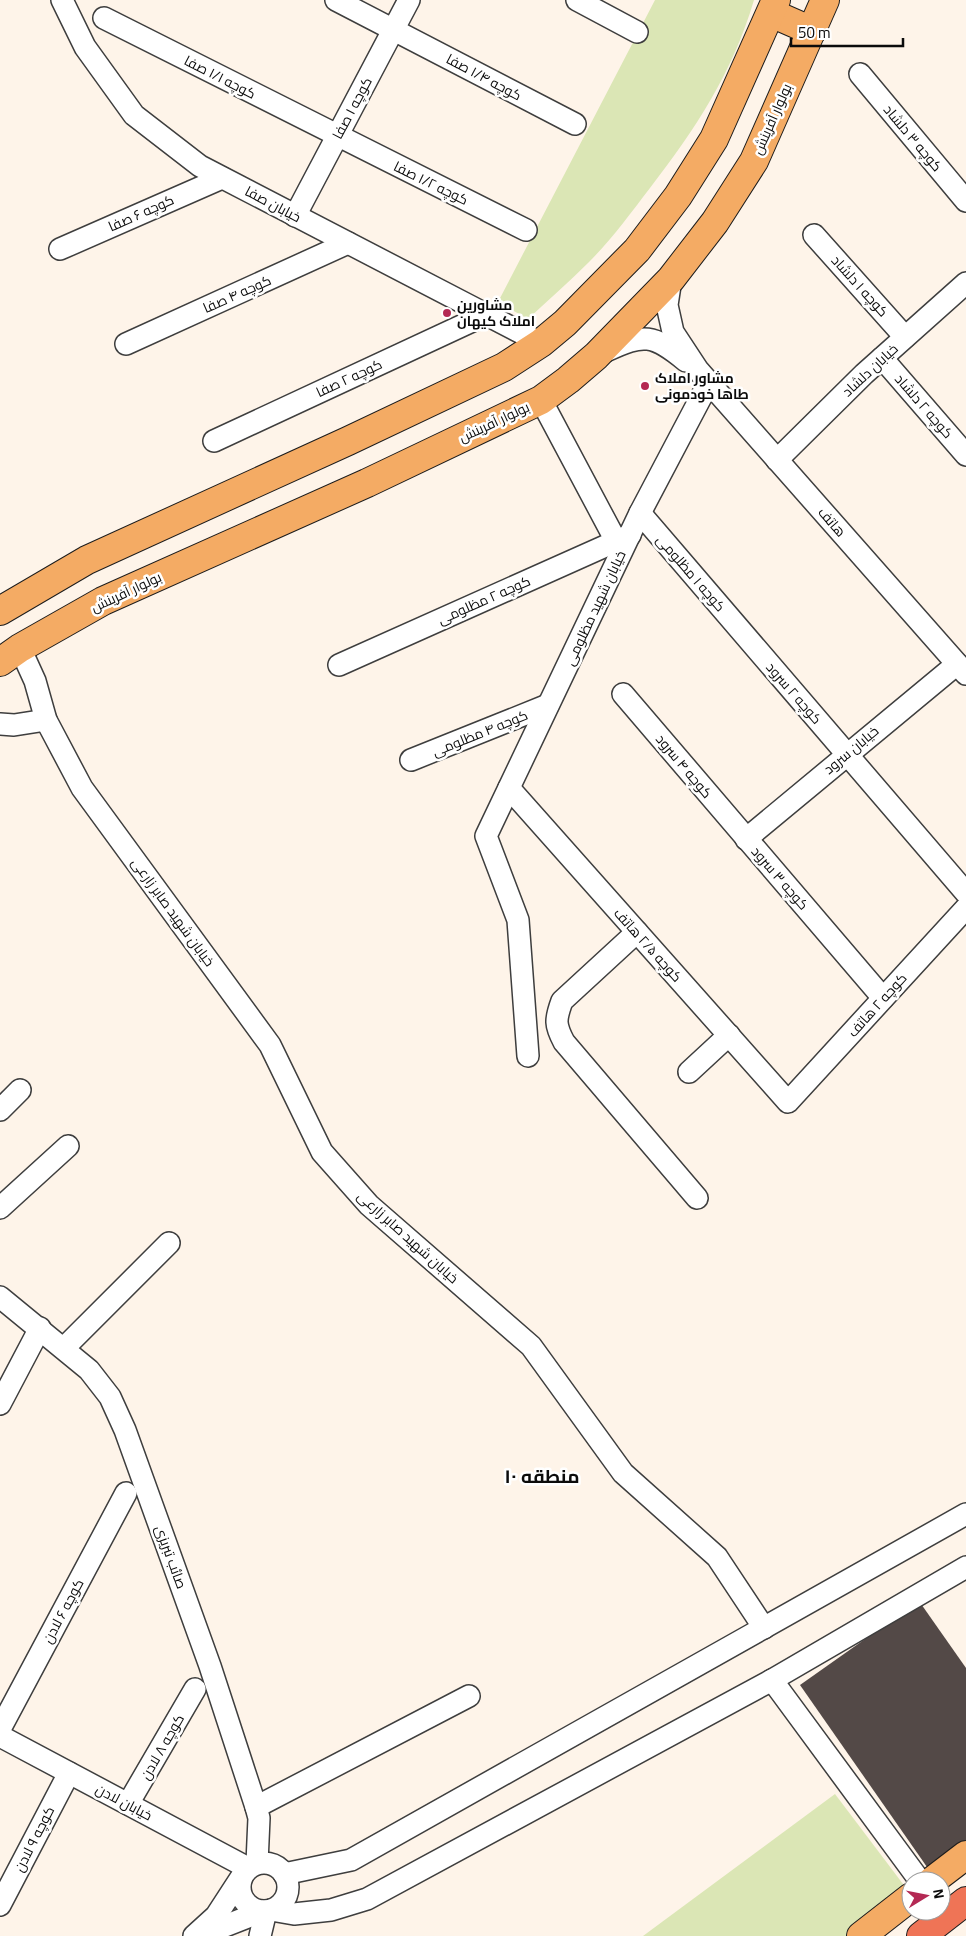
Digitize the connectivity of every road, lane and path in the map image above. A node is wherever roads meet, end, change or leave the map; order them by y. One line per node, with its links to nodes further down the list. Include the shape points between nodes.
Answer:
1 (62, 0): 14 (street, خیابان صفا, via 85,48 134,115 200,166)
2 (336, 0): 8 (street, کوچه ۱/۴ صفا)
3 (409, 0): 8 (street, کوچه ۱ صفا)
4 (577, 0): 10 (street)
5 (825, 0): 9 (main road, بولوار آفرینش)
6 (773, 6): 9 (main road); 25 (main road, via 714,139 678,196 637,250)
7 (104, 18): 13 (street, کوچه ۱/۱ صفا)
8 (394, 30): 12 (street, کوچه ۱/۴ صفا); 13 (street, کوچه ۱ صفا)
9 (812, 31): 21 (main road, بولوار آفرینش, via 754,161 715,222)
10 (637, 32)
11 (860, 74): 15 (street, کوچه ۳ دلشاد)
12 (575, 124)
13 (337, 136): 16 (street, کوچه ۱ صفا); 17 (street, کوچه ۱/۲ صفا)
14 (222, 178): 16 (street, خیابان صفا); 20 (street, کوچه ۶ صفا)
15 (966, 201)
16 (295, 216): 19 (street, خیابان صفا)
17 (526, 230)
18 (814, 235): 24 (street, کوچه ۱ دلشاد)
19 (348, 243): 23 (street, خیابان صفا); 26 (street, کوچه ۴ صفا)
20 (60, 249)
21 (671, 279): 27 (main road, بولوار آفرینش); 29 (street, هاتف, via 667,305 673,332)
22 (966, 283): 24 (street, خیابان دلشاد)
23 (485, 315): 25 (street, خیابان صفا); 31 (street, کوچه ۲ صفا)
24 (905, 337): 28 (street, خیابان دلشاد)
25 (541, 343): 36 (main road, via 504,367 348,442 87,560)
26 (126, 344)
27 (596, 356): 29 (street, هاتف, via 630,340 649,338 670,347); 30 (main road, بولوار آفرینش)
28 (882, 358): 32 (street, کوچه ۲ دلشاد); 33 (street, خیابان دلشاد)
29 (704, 376): 33 (street, هاتف); 34 (street, خیابان شهید مظلومی)
30 (541, 400): 35 (street); 38 (main road, بولوار آفرینش, via 103,601)
31 (214, 441)
32 (966, 455)
33 (777, 460): 40 (street, هاتف)
34 (640, 513): 35 (street, خیابان شهید مظلومی); 37 (street, کوچه ۱ مظلومی)
35 (623, 538): 39 (street, کوچه ۲ مظلومی); 42 (street, خیابان شهید مظلومی)
36 (0, 611)
37 (742, 632): 45 (street, کوچه ۲ سرود)
38 (10, 655): 43 (street, خیابان شهید صابر زارعی, via 35,681)
39 (339, 665)
40 (962, 669): 45 (street, خیابان سرود)
41 (623, 694): 48 (street, کوچه ۴ سرود)
42 (548, 705): 46 (street, کوچه ۴ مظلومی); 47 (street, خیابان شهید مظلومی)
43 (46, 720): 44 (street); 70 (street, خیابان شهید صابر زارعی, via 82,788 270,1045 322,1152 369,1205 532,1346 623,1473 717,1556)
44 (0, 724)
45 (846, 754): 48 (street, خیابان سرود); 49 (street, کوچه ۲ سرود)
46 (411, 760)
47 (509, 788): 51 (street, کوچه ۲/۵ هاتف); 54 (street, خیابان شهید مظلومی, via 486,836 518,920)
48 (746, 839): 52 (street, کوچه ۳ سرود)
49 (966, 893)
50 (966, 908): 52 (street, کوچه ۲ هاتف)
51 (637, 932): 53 (street, کوچه ۲/۵ هاتف); 60 (street, via 562,1001 556,1017 557,1028 564,1042)
52 (883, 998): 57 (street, کوچه ۲ هاتف)
53 (729, 1036): 55 (street); 57 (street, کوچه ۲/۵ هاتف)
54 (528, 1056)
55 (689, 1072)
56 (20, 1090): 58 (street)
57 (788, 1102)
58 (0, 1110)
59 (68, 1146): 61 (street)
60 (697, 1198)
61 (0, 1208)
62 (169, 1243): 65 (street)
63 (0, 1297): 64 (street, صائب تبریزی)
64 (40, 1328): 65 (street, صائب تبریزی); 66 (street)
65 (64, 1348): 78 (street, صائب تبریزی, via 89,1370 110,1397 125,1430 210,1666)
66 (0, 1404)
67 (126, 1493): 74 (street, کوچه ۶ لادن)
68 (966, 1514): 70 (street)
69 (966, 1567): 71 (street)
70 (764, 1628): 81 (street, via 351,1860)
71 (772, 1680): 82 (street); 87 (street, via 367,1898 331,1910 294,1914)
72 (195, 1689): 77 (street, کوچه ۸ لادن)
73 (469, 1696): 78 (street)
74 (0, 1729)
75 (0, 1736): 76 (street, خیابان لادن)
76 (69, 1773): 77 (street, خیابان لادن); 85 (street, کوچه ۹ لادن)
77 (128, 1804): 80 (street, خیابان لادن)
78 (257, 1813): 80 (street, صائب تبریزی); 81 (street)
79 (966, 1855): 83 (main road)
80 (250, 1868): 81 (street, via 265,1863); 87 (street, via 240,1885 243,1900 254,1909); 88 (street, via 216,1916)
81 (281, 1871): 87 (street, via 288,1884 284,1900)
82 (913, 1871)
83 (945, 1871)
84 (966, 1901): 92 (highway)
85 (0, 1905)
86 (901, 1905): 91 (main road)
87 (266, 1911): 89 (street); 90 (street)
88 (194, 1936)
89 (200, 1936)
90 (260, 1936)
91 (861, 1936)
92 (921, 1936)

